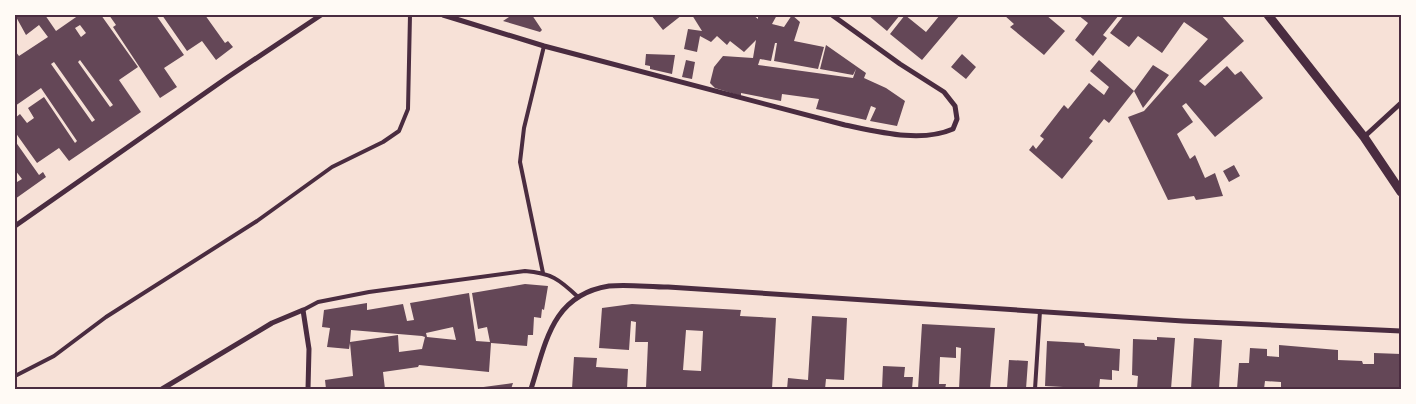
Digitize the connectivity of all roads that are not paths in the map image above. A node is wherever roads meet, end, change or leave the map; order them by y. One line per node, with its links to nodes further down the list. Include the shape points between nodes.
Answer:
1 (321, 15): 10 (street)
2 (410, 15): 16 (lane, via 408,109 399,131 332,167 257,221 106,316 54,356)
3 (443, 15): 6 (street)
4 (832, 15): 6 (street, via 944,92 955,106 957,119 953,129 941,134 916,135 870,130)
5 (1268, 15): 8 (street)
6 (544, 46): 11 (lane, via 526,120 520,162)
7 (1401, 103): 8 (street)
8 (1364, 137): 9 (street)
9 (1401, 192)
10 (15, 226)
11 (542, 273): 12 (lane, via 560,280); 13 (lane, via 525,271 402,286 325,300)
12 (578, 297): 14 (street, via 609,286 668,287); 19 (street, via 562,309 553,323)
13 (303, 310): 17 (street, via 272,323); 18 (street, via 308,349)
14 (1040, 311): 15 (street); 20 (lane)
15 (1401, 331)
16 (15, 376)
17 (162, 389)
18 (308, 389)
19 (531, 389)
20 (1035, 389)

